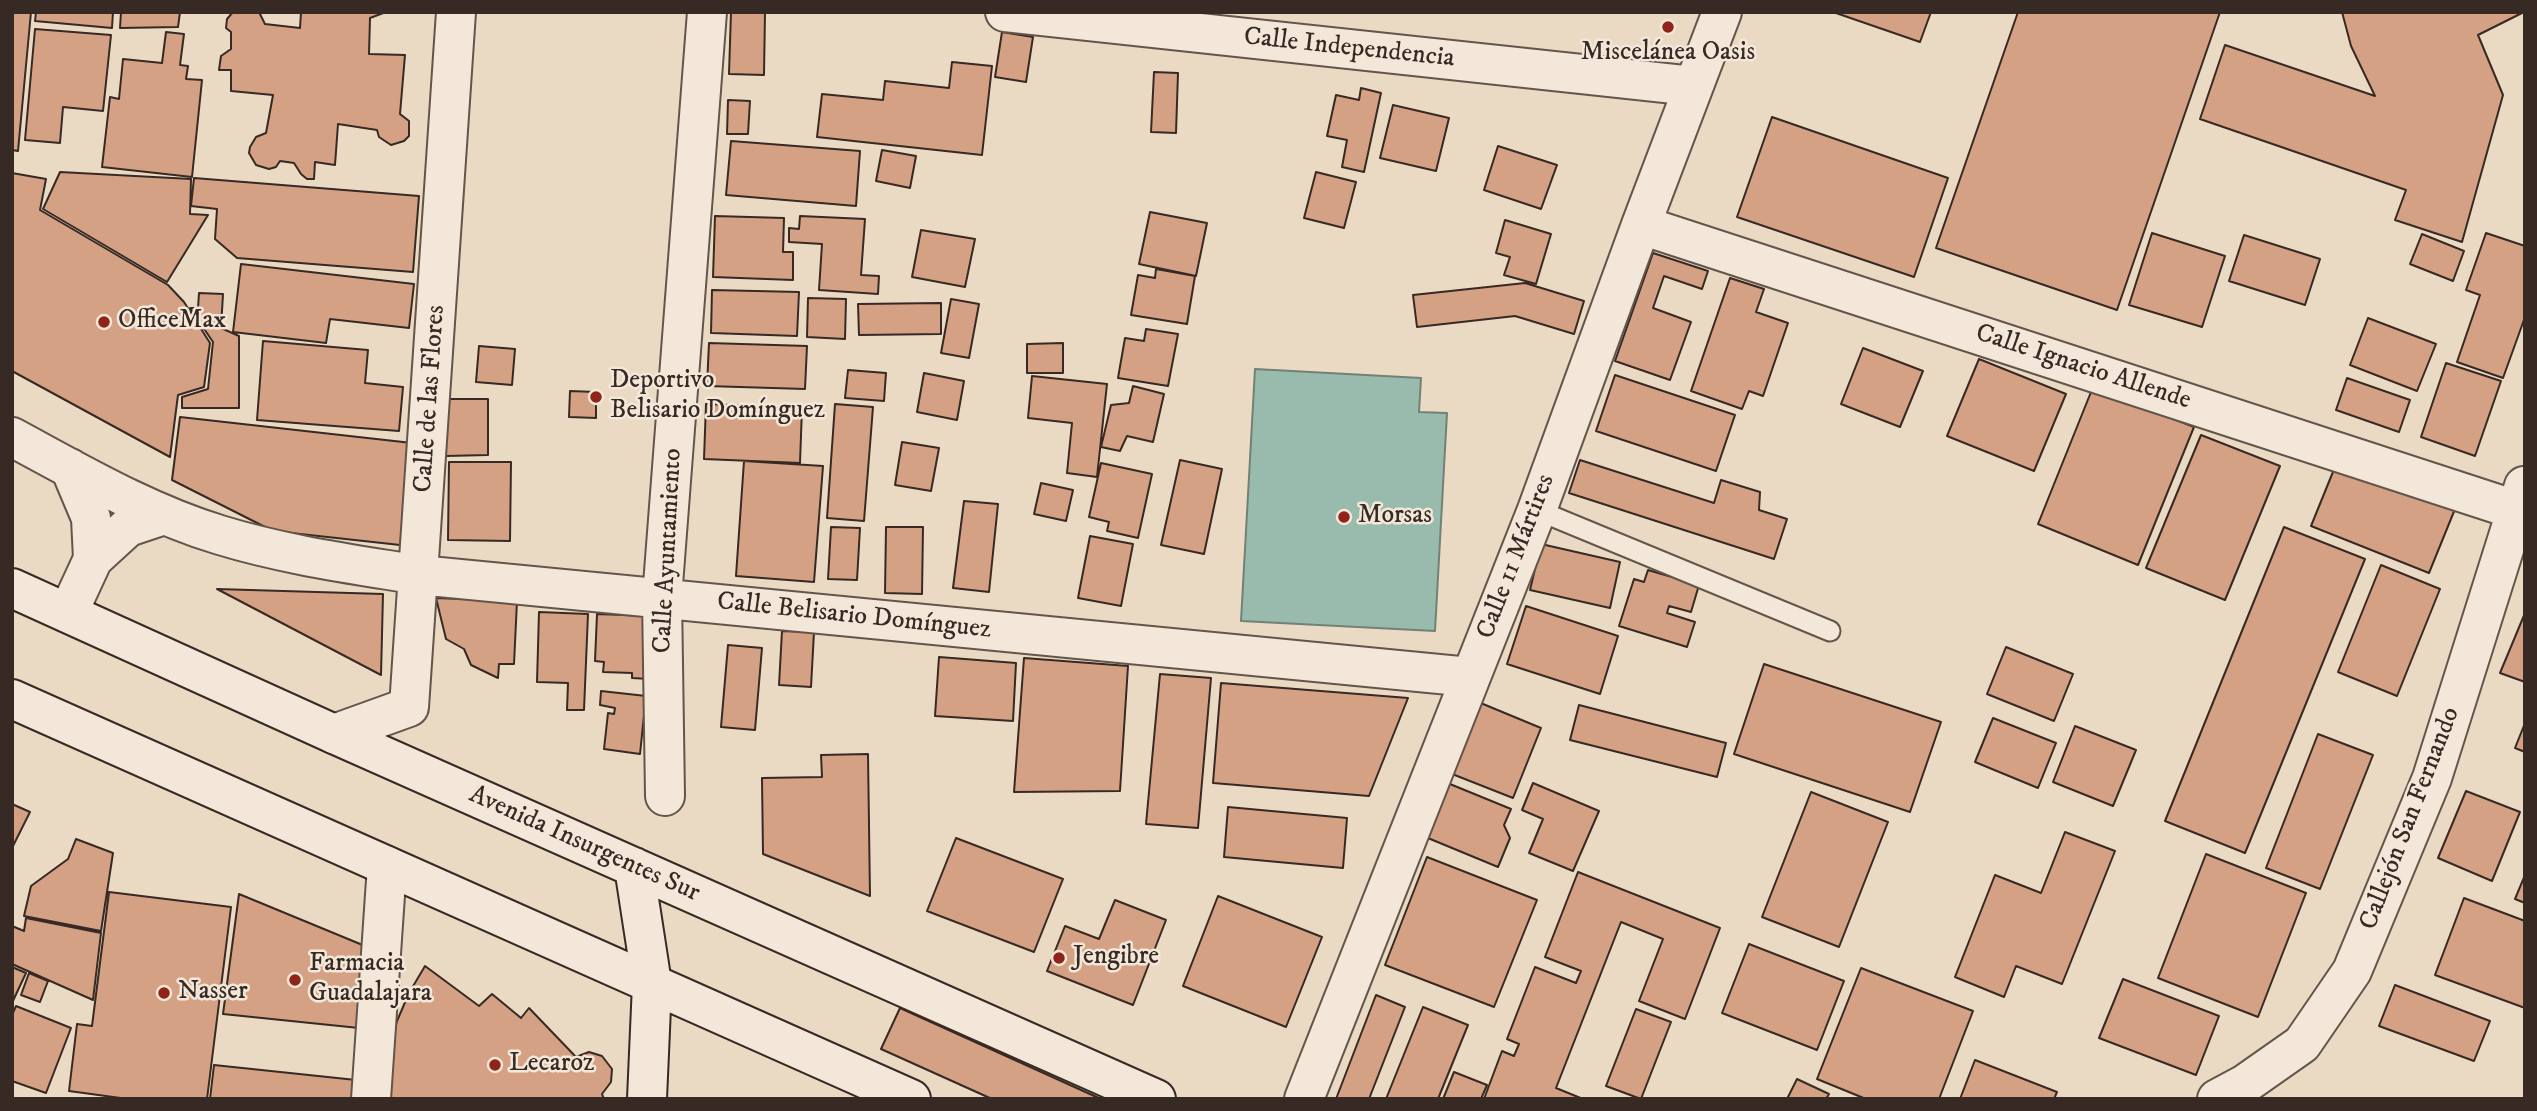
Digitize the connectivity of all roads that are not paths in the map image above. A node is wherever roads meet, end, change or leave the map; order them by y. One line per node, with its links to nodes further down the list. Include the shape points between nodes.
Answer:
1 (456, 12): 13 (street, Calle de las Flores)
2 (707, 12): 15 (street, Calle Ayuntamiento)
3 (1005, 12): 5 (street, Calle Independencia)
4 (1722, 12): 5 (street, Calle 11 Mártires)
5 (1693, 86): 6 (street, Calle 11 Mártires)
6 (1641, 225): 9 (street, Calle Ignacio Allende); 10 (street, Calle 11 Mártires)
7 (12, 437): 8 (street, Calle Belisario Domínguez)
8 (70, 468): 11 (street, Calle Belisario Domínguez); 12 (street, via 91,518)
9 (2522, 502): 30 (street, Callejón San Fernando, via 2432,778 2352,971 2302,1044)
10 (1537, 510): 17 (lane); 18 (street, Calle 11 Mártires)
11 (164, 515): 12 (street, via 128,527); 13 (street, Calle Belisario Domínguez, via 283,552)
12 (93, 559): 16 (street)
13 (419, 575): 15 (street, Calle Belisario Domínguez); 20 (street, Calle de las Flores, via 409,707)
14 (12, 588): 16 (street, Avenida Insurgentes Sur)
15 (662, 598): 18 (street, Calle Belisario Domínguez); 21 (street, Calle Ayuntamiento)
16 (68, 613): 20 (street, Avenida Insurgentes Sur)
17 (1830, 631)
18 (1470, 677): 29 (street, Calle 11 Mártires)
19 (12, 699): 22 (street)
20 (334, 734): 23 (street, Avenida Insurgentes Sur)
21 (665, 796)
22 (387, 866): 24 (street); 25 (street)
23 (634, 867): 24 (street); 28 (street, Avenida Insurgentes Sur)
24 (652, 984): 26 (street); 27 (street)
25 (371, 1099)
26 (647, 1099)
27 (912, 1099)
28 (1156, 1099)
29 (1304, 1099)
30 (2217, 1099)

